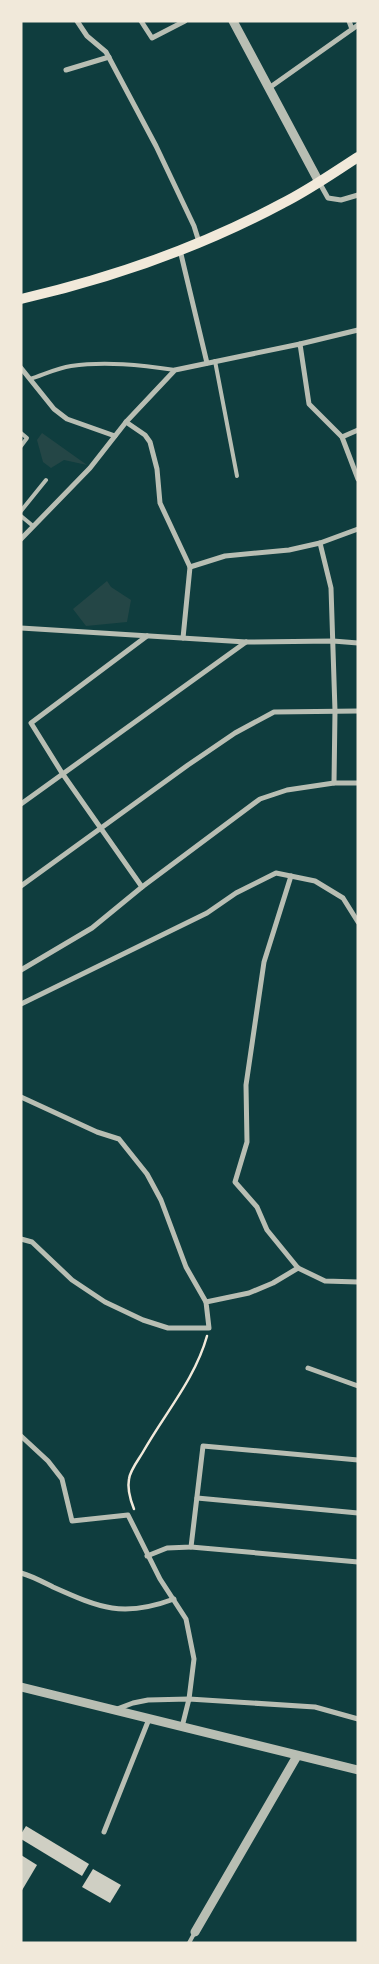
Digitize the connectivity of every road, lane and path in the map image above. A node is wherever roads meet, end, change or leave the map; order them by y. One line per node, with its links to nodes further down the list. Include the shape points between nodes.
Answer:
1 (77, 21): 8 (street)
2 (141, 21): 3 (street, via 152,38)
3 (185, 21)
4 (233, 21): 10 (street)
5 (348, 21): 7 (street)
6 (358, 25): 7 (street)
7 (352, 29): 10 (street)
8 (109, 57): 9 (street); 14 (street, via 156,146)
9 (66, 70)
10 (269, 88): 12 (street)
11 (358, 157): 12 (main road)
12 (319, 182): 13 (street, via 328,198 341,200); 14 (main road, via 284,203)
13 (358, 196)
14 (200, 242): 15 (main road)
15 (180, 250): 16 (main road, via 108,276); 20 (street)
16 (21, 298)
17 (358, 330): 18 (street)
18 (300, 344): 19 (street); 28 (street, via 309,404)
19 (215, 361): 20 (street); 30 (lane)
20 (207, 363): 22 (street)
21 (21, 368): 23 (street)
22 (175, 370): 23 (lane, via 118,365 70,366); 24 (street)
23 (30, 379): 27 (street, via 54,409 67,419)
24 (126, 422): 27 (street); 39 (street, via 150,442 157,469 160,503)
25 (358, 430): 28 (street)
26 (21, 433): 29 (lane, via 28,438)
27 (115, 436): 35 (street, via 90,468)
28 (342, 437): 31 (street)
29 (21, 446)
30 (237, 476)
31 (358, 478)
32 (46, 480): 33 (lane)
33 (21, 511)
34 (21, 516): 35 (lane)
35 (33, 526): 37 (street)
36 (358, 529): 38 (street)
37 (21, 539)
38 (320, 543): 39 (street, via 289,550 225,556); 43 (street, via 332,588)
39 (190, 567): 42 (street)
40 (21, 628): 41 (street)
41 (147, 636): 42 (street); 48 (street, via 31,723)
42 (183, 638): 44 (street)
43 (333, 641): 44 (street); 45 (street); 46 (street)
44 (246, 642): 48 (street)
45 (358, 643)
46 (335, 711): 47 (street); 50 (street); 52 (street, via 274,712 235,733)
47 (358, 711)
48 (62, 772): 51 (street); 52 (street)
49 (358, 782): 50 (street)
50 (334, 783): 55 (street, via 287,790 260,799)
51 (21, 804)
52 (100, 828): 54 (street); 55 (street)
53 (291, 876): 56 (street, via 315,881 343,898); 58 (street, via 276,873 207,912); 61 (street, via 264,962 246,1085 247,1142 235,1182 257,1207 267,1230)
54 (21, 886)
55 (142, 887): 57 (street, via 92,928)
56 (358, 922)
57 (21, 970)
58 (21, 1004)
59 (21, 1097): 63 (street, via 119,1139 148,1174 162,1200 186,1267)
60 (21, 1239): 64 (street, via 32,1242 72,1280 105,1302 143,1320 168,1328)
61 (298, 1268): 62 (street, via 325,1280); 63 (street, via 273,1284 249,1293)
62 (358, 1282)
63 (206, 1302): 64 (street)
64 (209, 1328): 71 (path, via 201,1357 190,1379 129,1477 129,1498 135,1510)
65 (308, 1368): 66 (street)
66 (358, 1386)
67 (21, 1436): 71 (street, via 48,1460 62,1479 72,1521)
68 (358, 1460): 69 (street, via 203,1446)
69 (197, 1498): 70 (street); 72 (street)
70 (358, 1513)
71 (128, 1515): 73 (street)
72 (191, 1547): 73 (street, via 167,1548); 74 (street)
73 (148, 1556): 76 (street)
74 (358, 1562)
75 (21, 1573): 76 (street, via 97,1606 114,1609 151,1608)
76 (174, 1599): 78 (street, via 186,1619 194,1659)
77 (21, 1687): 79 (street)
78 (190, 1699): 79 (street, via 148,1700); 81 (street, via 315,1708); 82 (street)
79 (114, 1710): 80 (street)
80 (149, 1719): 82 (street); 85 (street)
81 (358, 1719)
82 (182, 1727): 83 (street)
83 (297, 1756): 84 (street); 86 (street)
84 (358, 1770)
85 (104, 1832)
86 (195, 1932): 87 (lane)
87 (189, 1943)

